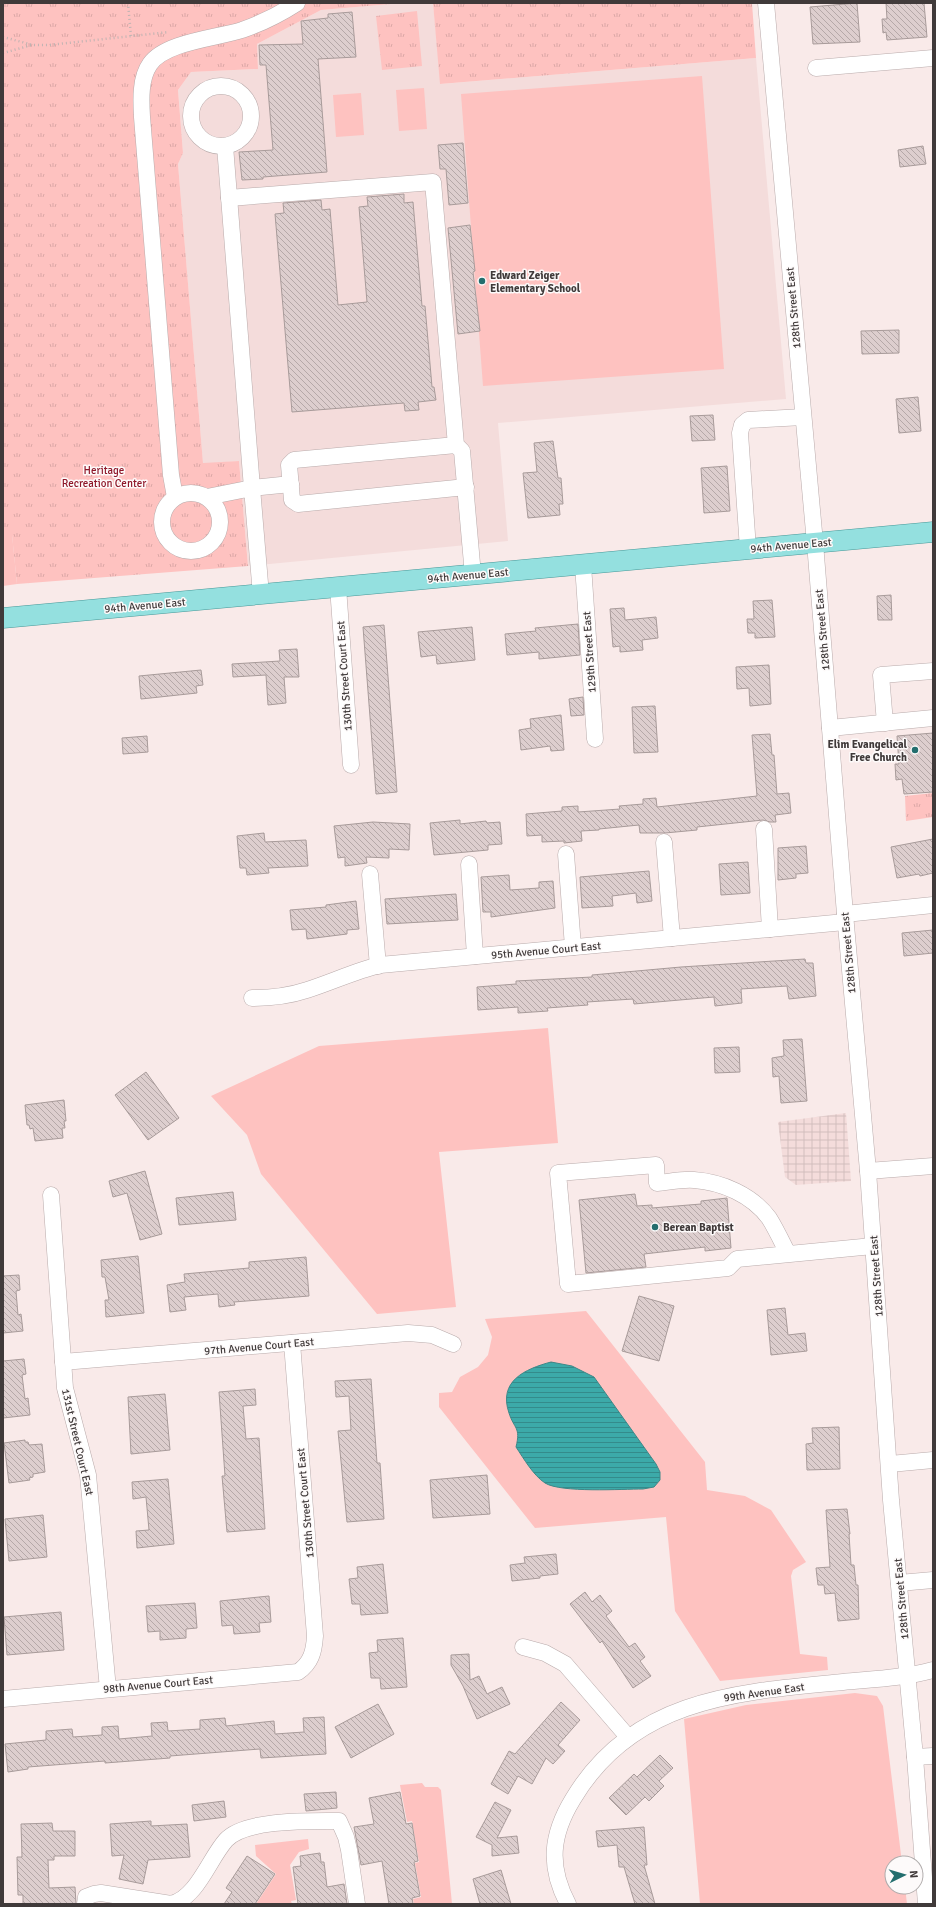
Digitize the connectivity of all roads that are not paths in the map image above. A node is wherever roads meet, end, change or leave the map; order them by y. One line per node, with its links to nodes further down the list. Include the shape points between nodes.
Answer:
1 (297, 3): 12 (street, via 259,24 216,38 168,49 155,58 146,70 141,105 171,475)
2 (766, 3): 7 (street, 128th Street East)
3 (933, 58): 4 (street)
4 (816, 68)
5 (225, 146): 6 (street)
6 (229, 198): 8 (street, via 433,182); 11 (street)
7 (803, 416): 15 (street, 128th Street East); 16 (street, via 748,420 742,425 740,434)
8 (456, 445): 9 (street, via 294,460 289,465); 10 (street, via 462,451)
9 (291, 484): 10 (street, via 292,500 298,504); 11 (street)
10 (466, 487): 18 (street)
11 (252, 488): 13 (street); 20 (street)
12 (175, 497): 13 (street, via 190,492); 13 (street, via 166,506 162,518 164,535 176,547 192,551 208,546 218,534 219,513 213,502)
13 (206, 497)
14 (933, 532): 15 (main road, 94th Avenue East)
15 (815, 543): 16 (main road, 94th Avenue East); 25 (street, 128th Street East)
16 (748, 549): 17 (main road, 94th Avenue East)
17 (583, 565): 18 (main road, 94th Avenue East); 26 (street, 129th Street East)
18 (473, 575): 19 (main road, 94th Avenue East)
19 (338, 587): 20 (main road, 94th Avenue East); 27 (street, 130th Street Court East)
20 (261, 594): 21 (main road, 94th Avenue East)
21 (3, 618)
22 (933, 671): 24 (street, via 881,675)
23 (933, 718): 24 (street)
24 (885, 723): 25 (street)
25 (830, 728): 34 (street, 128th Street East)
26 (595, 739)
27 (351, 765)
28 (764, 829): 35 (street)
29 (664, 842): 36 (street)
30 (566, 854): 37 (street)
31 (469, 864): 38 (street)
32 (370, 874): 39 (street)
33 (933, 905): 34 (street, 95th Avenue Court East)
34 (845, 918): 35 (street, 95th Avenue Court East); 42 (street, 128th Street East)
35 (770, 929): 36 (street, 95th Avenue Court East)
36 (672, 938): 37 (street, 95th Avenue Court East)
37 (573, 947): 38 (street, 95th Avenue Court East)
38 (475, 956): 39 (street, 95th Avenue Court East)
39 (378, 966): 40 (street, 95th Avenue Court East, via 356,971 306,990)
40 (252, 998)
41 (933, 1166): 42 (street)
42 (868, 1171): 44 (street, 128th Street East)
43 (51, 1195): 48 (street, 131st Street Court East)
44 (873, 1246): 45 (street); 50 (street, 128th Street East)
45 (788, 1254): 45 (street, via 737,1258 728,1268 568,1284 558,1173 656,1164 657,1183 692,1180 721,1185 739,1193 768,1217)
46 (292, 1343): 47 (street, 97th Avenue Court East, via 408,1333 432,1335); 48 (street, 97th Avenue Court East); 54 (street, 130th Street Court East, via 315,1636)
47 (453, 1344)
48 (63, 1362): 57 (street, 131st Street Court East, via 67,1395 88,1475)
49 (933, 1460): 50 (street)
50 (890, 1464): 52 (street, 128th Street East)
51 (933, 1580): 52 (street)
52 (899, 1583): 56 (street, 128th Street East)
53 (523, 1647): 59 (street, via 545,1653 565,1664)
54 (309, 1661): 57 (street, 98th Avenue Court East, via 298,1672)
55 (933, 1670): 56 (street, 99th Avenue East)
56 (908, 1676): 59 (street, 99th Avenue East, via 725,1696 667,1714); 61 (street, 128th Street East)
57 (108, 1689): 58 (street, 98th Avenue Court East)
58 (3, 1699)
59 (628, 1737): 64 (street, 99th Avenue East, via 586,1779 561,1820 556,1835 554,1858 558,1882)
60 (933, 1756): 61 (street)
61 (915, 1757): 65 (street, 128th Street East)
62 (85, 1904): 63 (street, via 86,1897 101,1893 171,1904 184,1898 201,1878 226,1840 236,1833 268,1824 339,1822 350,1850)
63 (357, 1904)
64 (568, 1904)
65 (926, 1904)

